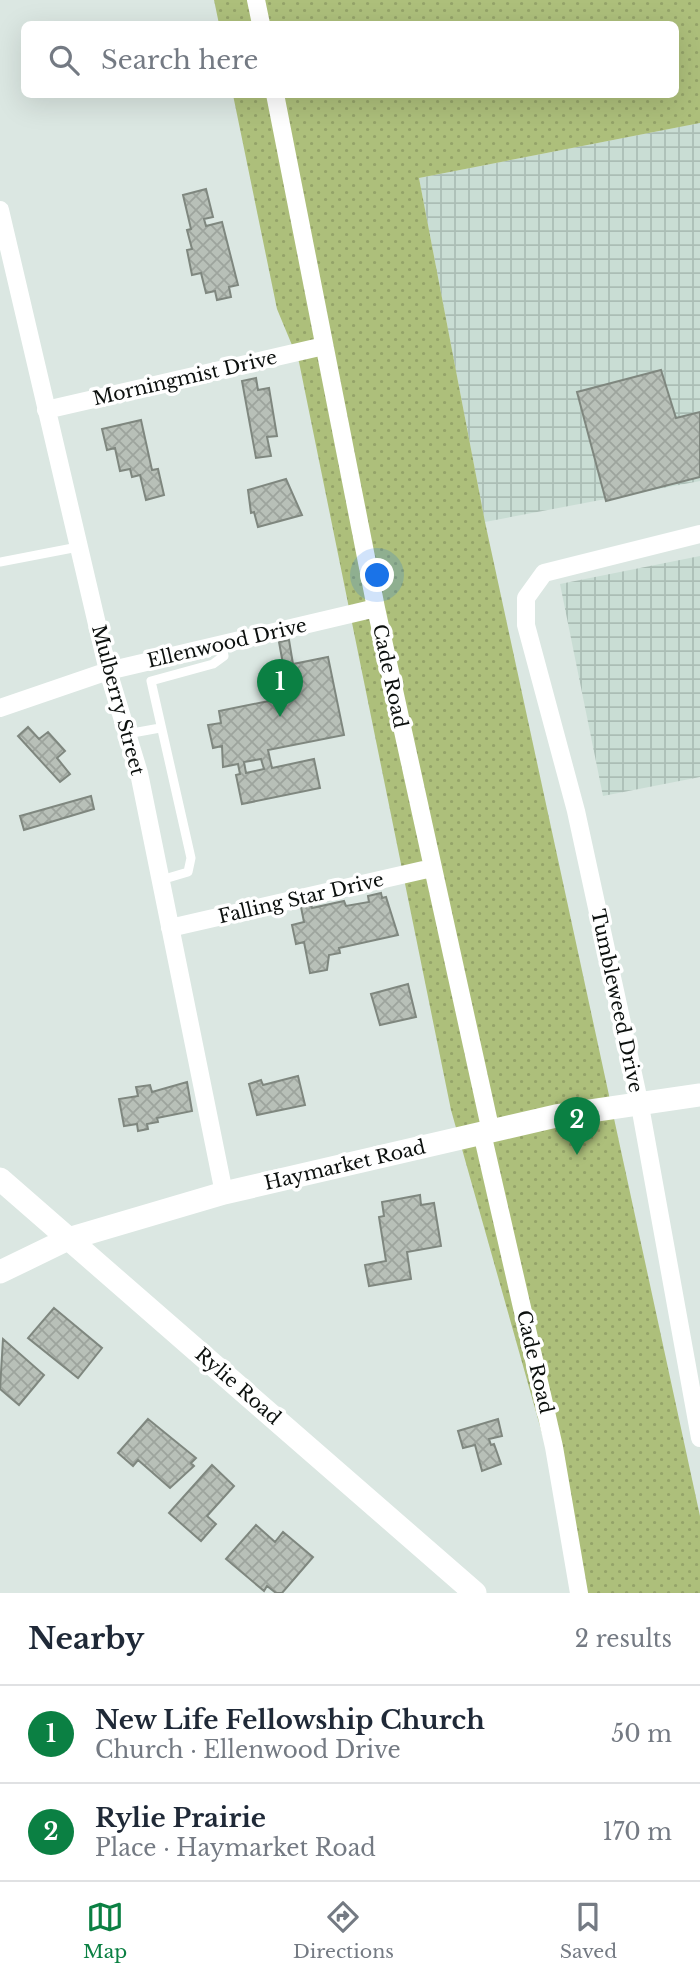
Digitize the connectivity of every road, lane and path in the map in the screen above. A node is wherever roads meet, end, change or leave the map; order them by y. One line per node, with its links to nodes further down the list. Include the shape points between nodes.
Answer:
1 (256, 0): 2 (street)
2 (260, 21)
3 (276, 98): 5 (street, Cade Road)
4 (0, 210): 6 (street, Mulberry Street)
5 (324, 346): 6 (street, Morningmist Drive); 10 (street, Cade Road)
6 (46, 410): 8 (street, Mulberry Street)
7 (700, 534): 20 (street, Tumbleweed Drive, via 544,573 526,598 526,625 576,811)
8 (78, 547): 9 (lane); 12 (street, Mulberry Street)
9 (0, 562)
10 (376, 608): 11 (street, Ellenwood Drive); 16 (street, Cade Road)
11 (222, 645): 12 (street, Ellenwood Drive); 14 (lane, via 224,656 213,664 153,678 150,686)
12 (108, 671): 13 (street, Ellenwood Drive); 15 (street, Mulberry Street)
13 (0, 708)
14 (160, 729): 15 (lane); 17 (lane, via 191,858 188,872)
15 (127, 734): 17 (street, Mulberry Street)
16 (432, 868): 18 (street, Falling Star Drive); 21 (street, Cade Road)
17 (161, 880): 18 (street, Mulberry Street)
18 (170, 928): 23 (street, Mulberry Street)
19 (700, 1095): 20 (street, Haymarket Road)
20 (640, 1106): 21 (street, Haymarket Road, via 556,1116); 26 (street, Tumbleweed Drive)
21 (486, 1133): 23 (street, Haymarket Road); 28 (street, Cade Road, via 554,1447)
22 (0, 1179): 24 (street, Rylie Road)
23 (224, 1193): 24 (street, Haymarket Road)
24 (68, 1239): 25 (street, Haymarket Road); 27 (street, Rylie Road)
25 (0, 1272)
26 (700, 1438)
27 (475, 1593)
28 (579, 1593)

